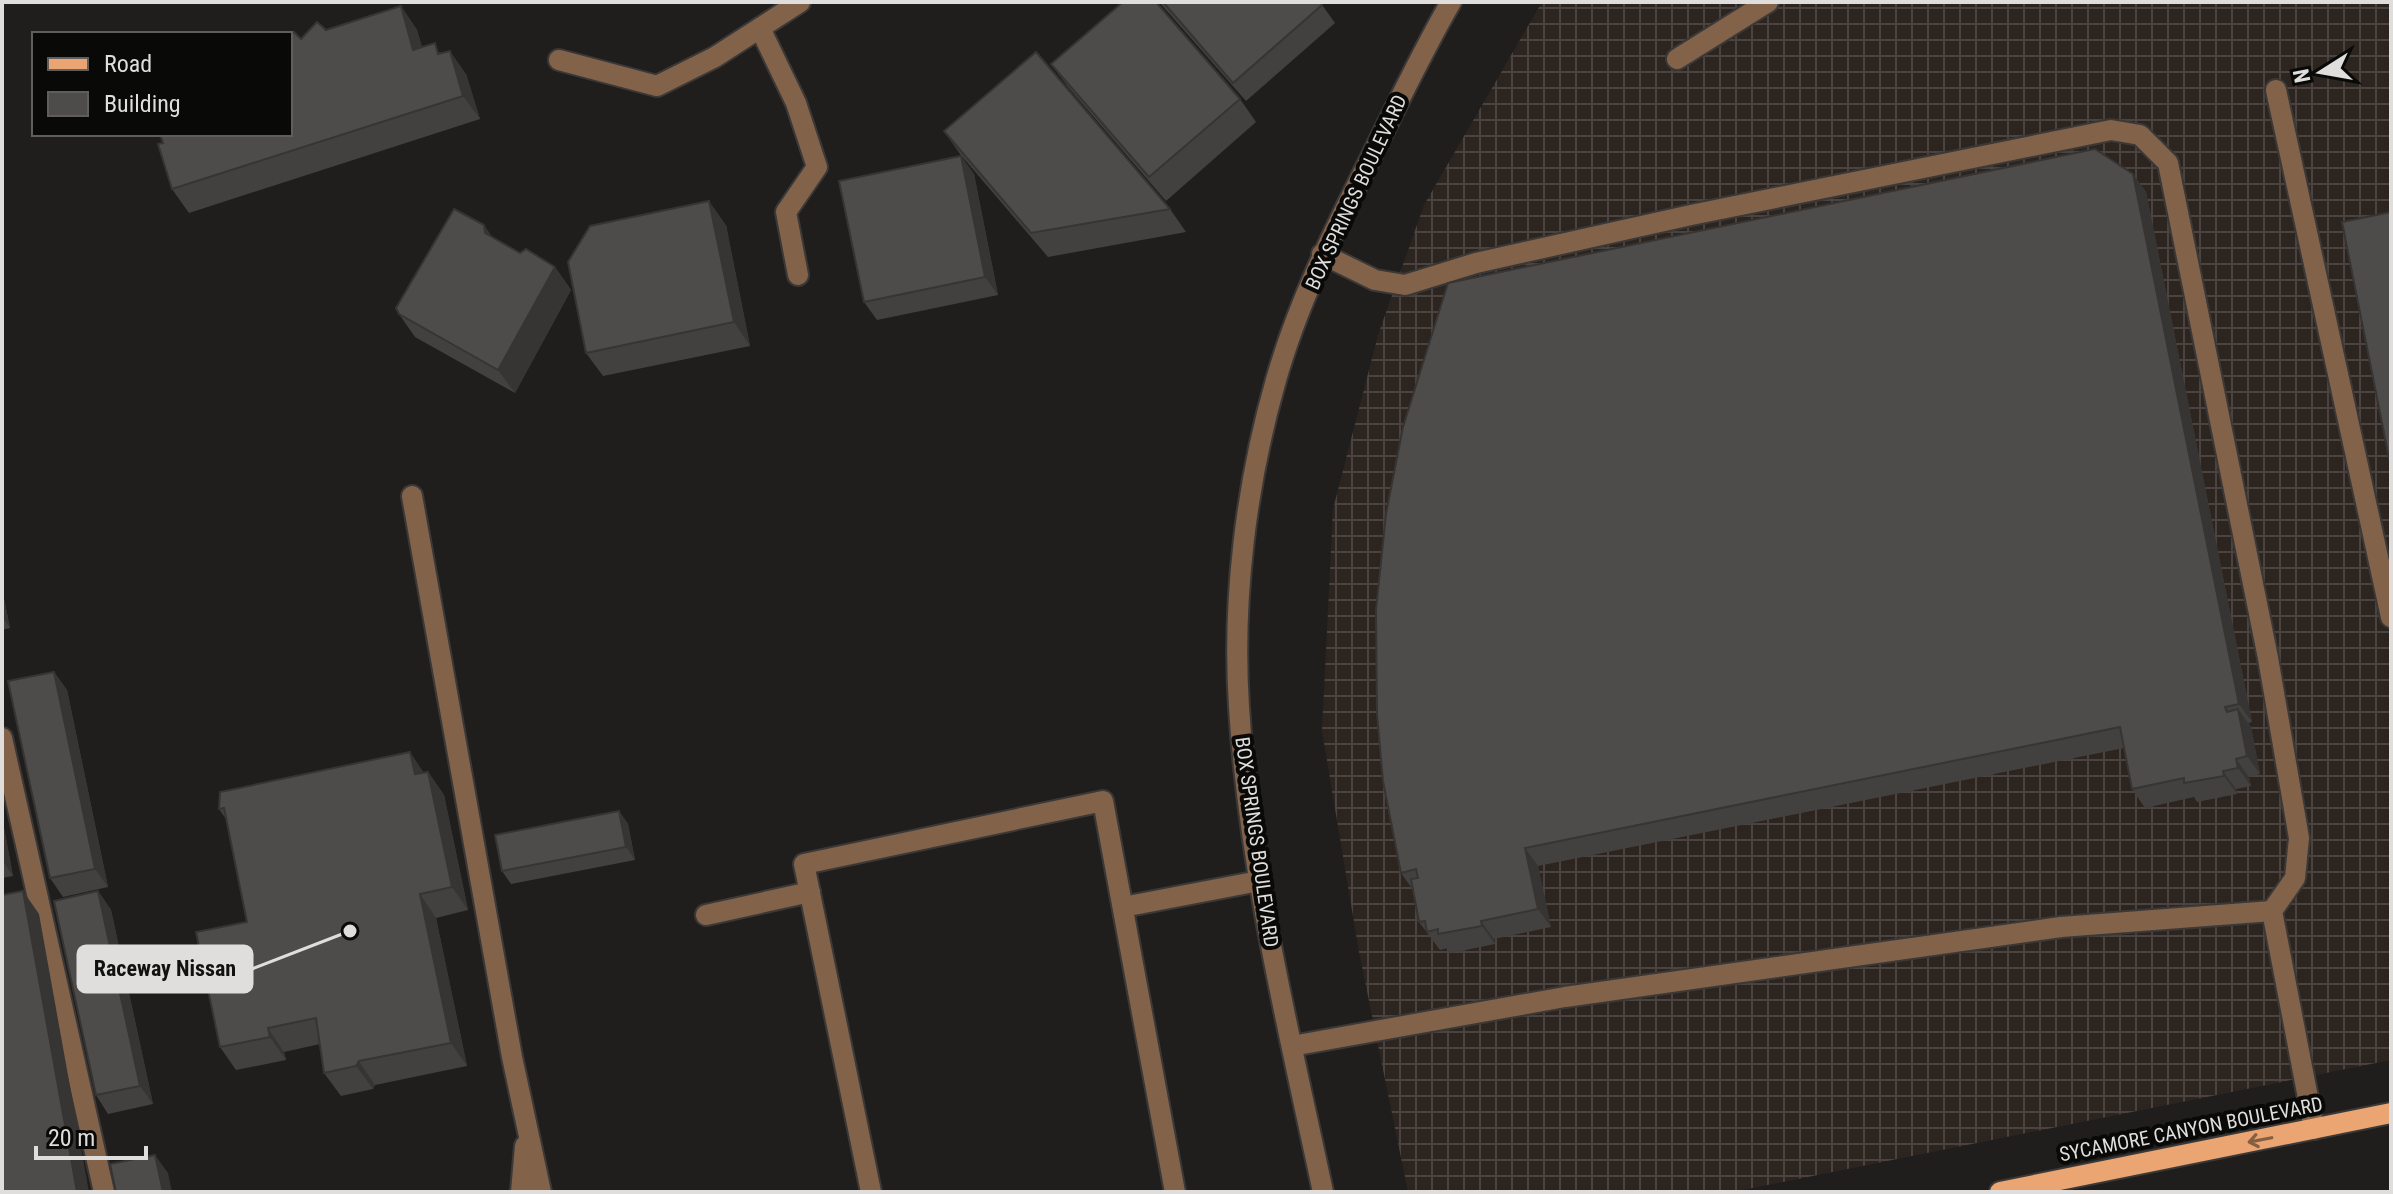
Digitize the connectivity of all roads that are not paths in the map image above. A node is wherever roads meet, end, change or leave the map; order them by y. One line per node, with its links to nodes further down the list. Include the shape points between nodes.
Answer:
1 (800, 2): 4 (street)
2 (1451, 2): 8 (street, BOX SPRINGS BOULEVARD)
3 (1768, 2): 5 (street)
4 (760, 28): 6 (street, via 657,86); 9 (street, via 796,103 817,167 786,212)
5 (1677, 59)
6 (559, 60)
7 (2276, 90): 11 (street)
8 (1322, 254): 13 (street, BOX SPRINGS BOULEVARD, via 1276,378 1246,530 1238,705); 16 (street, via 1375,280 1405,285 1476,263 1691,215 2111,130 2140,135 2168,163 2299,838 2295,878)
9 (798, 275)
10 (412, 496): 21 (street)
11 (2391, 617)
12 (2, 738): 22 (street)
13 (1259, 881): 15 (street); 18 (street, BOX SPRINGS BOULEVARD)
14 (810, 892): 15 (street, via 804,864 1103,801); 17 (street); 25 (street)
15 (1123, 907): 26 (street)
16 (2272, 911): 18 (street, via 2014,934 1565,997); 20 (street)
17 (706, 915)
18 (1292, 1046): 27 (street, BOX SPRINGS BOULEVARD)
19 (2391, 1113): 20 (main road, SYCAMORE CANYON BOULEVARD)
20 (2314, 1129): 28 (main road, SYCAMORE CANYON BOULEVARD, one-way to 28)
21 (527, 1130): 23 (street); 24 (street)
22 (104, 1192)
23 (521, 1192)
24 (541, 1192)
25 (871, 1192)
26 (1175, 1192)
27 (1323, 1192)
28 (2000, 1192)

